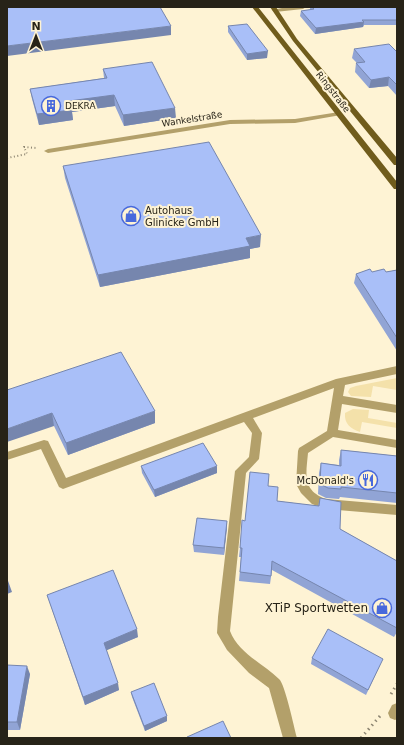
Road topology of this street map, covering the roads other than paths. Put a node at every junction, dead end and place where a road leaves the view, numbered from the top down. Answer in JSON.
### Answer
{"nodes":[{"id":1,"x":255,"y":7,"type":"edge"},
{"id":2,"x":303,"y":7,"type":"edge"},
{"id":3,"x":274,"y":9,"type":"edge"},
{"id":4,"x":339,"y":114,"type":"junction"},
{"id":5,"x":48,"y":151,"type":"road end"},
{"id":6,"x":397,"y":163,"type":"edge"},
{"id":7,"x":397,"y":187,"type":"edge"},
{"id":8,"x":397,"y":370,"type":"edge"},
{"id":9,"x":340,"y":382,"type":"junction"},
{"id":10,"x":338,"y":399,"type":"junction"},
{"id":11,"x":397,"y":409,"type":"edge"},
{"id":12,"x":246,"y":416,"type":"junction"},
{"id":13,"x":332,"y":433,"type":"junction"},
{"id":14,"x":397,"y":444,"type":"edge"},
{"id":15,"x":7,"y":456,"type":"edge"},
{"id":16,"x":397,"y":510,"type":"edge"},
{"id":17,"x":290,"y":738,"type":"edge"}],
"edges":[{"from":1,"to":4,"type":"main road","name":"Ringstraße"},
{"from":2,"to":3,"type":"street"},
{"from":3,"to":6,"type":"main road","name":"Ringstraße"},
{"from":4,"to":5,"type":"street","name":"Wankelstraße"},
{"from":4,"to":7,"type":"main road","name":"Ringstraße"},
{"from":8,"to":9,"type":"street"},
{"from":9,"to":10,"type":"street"},
{"from":9,"to":12,"type":"street"},
{"from":10,"to":11,"type":"street"},
{"from":10,"to":13,"type":"street"},
{"from":12,"to":15,"type":"street"},
{"from":12,"to":17,"type":"street"},
{"from":13,"to":14,"type":"street"},
{"from":13,"to":16,"type":"street"}]}
